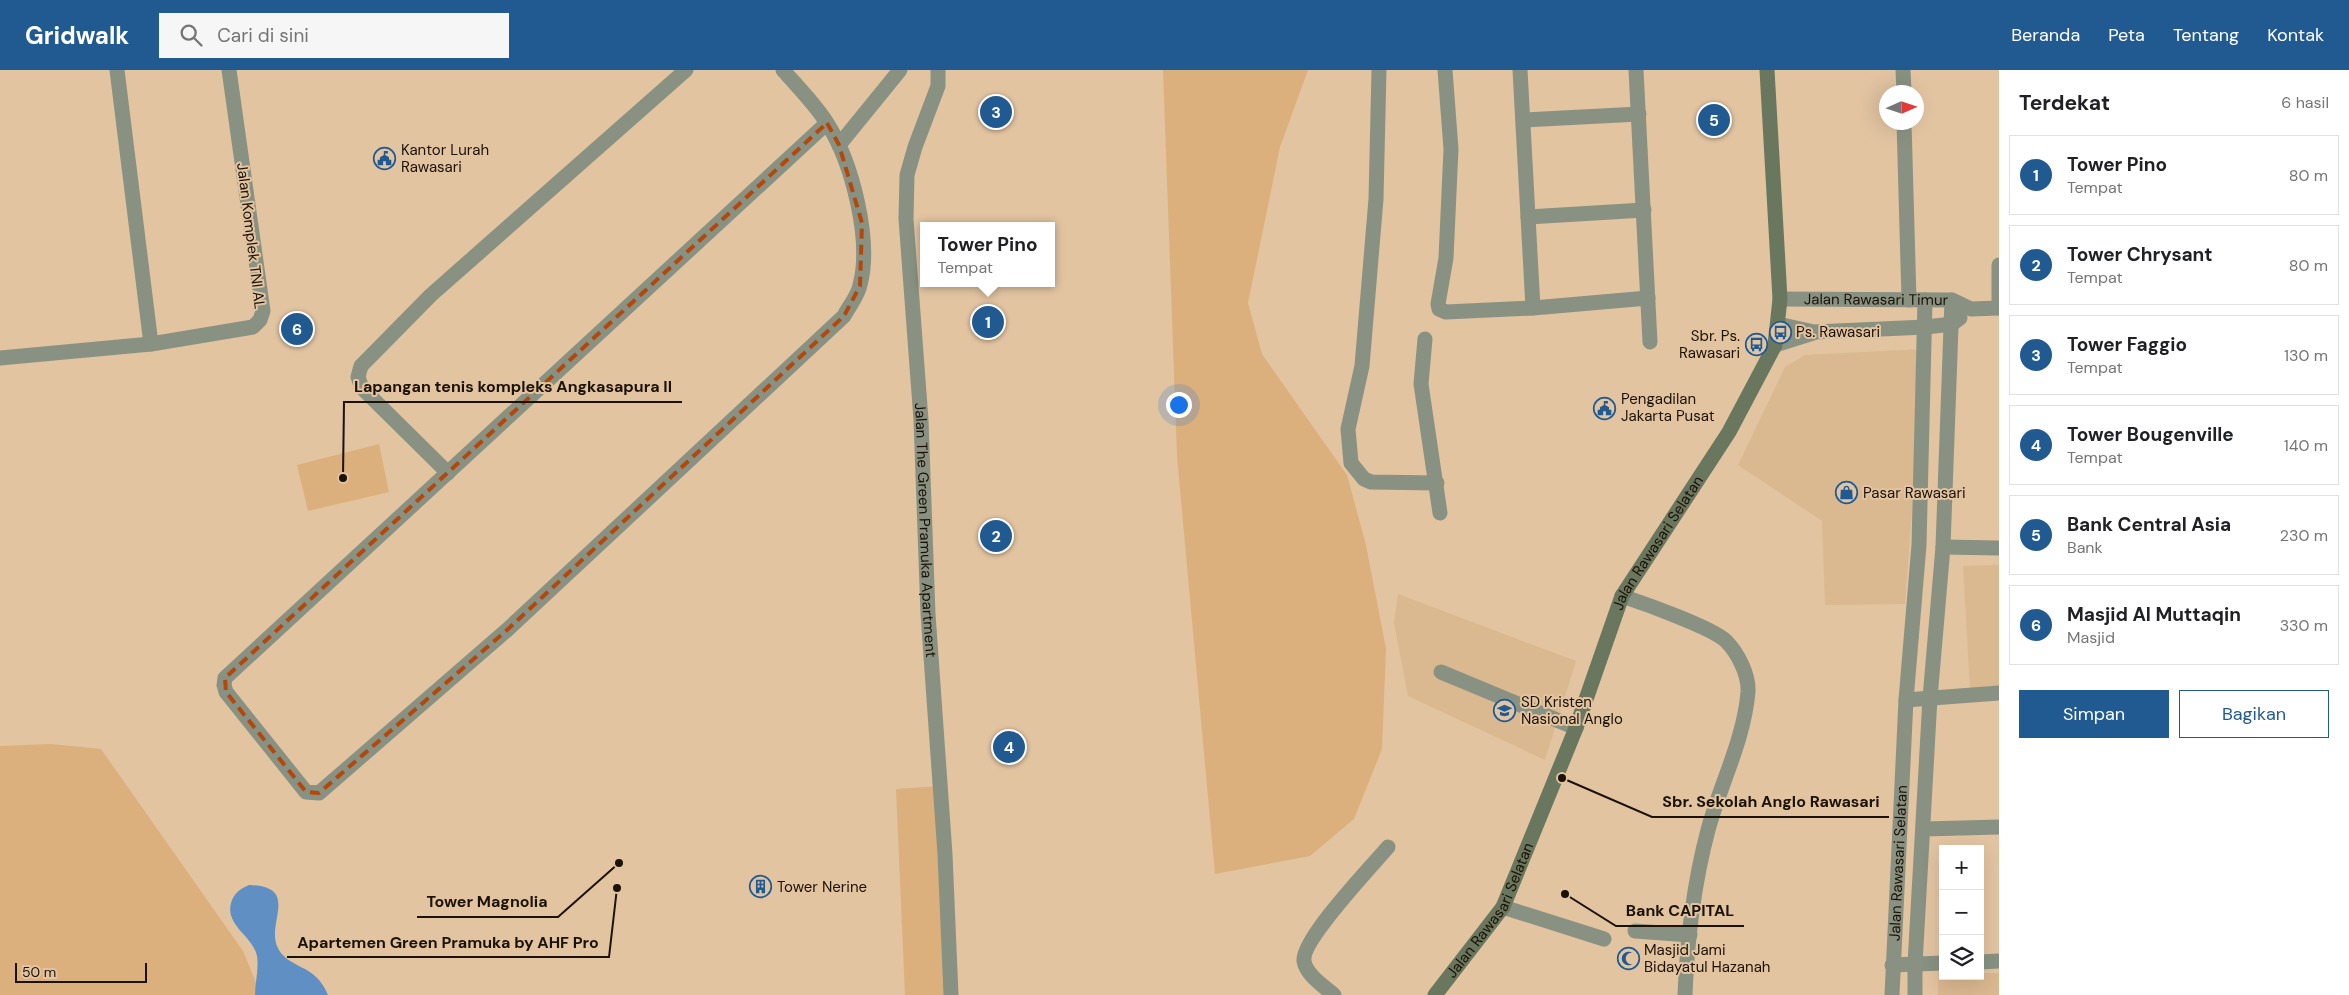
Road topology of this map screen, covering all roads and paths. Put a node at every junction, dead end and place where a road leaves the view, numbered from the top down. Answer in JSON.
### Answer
{"nodes":[{"id":1,"x":117,"y":70,"type":"edge"},
{"id":2,"x":229,"y":70,"type":"edge"},
{"id":3,"x":686,"y":70,"type":"edge"},
{"id":4,"x":783,"y":70,"type":"edge"},
{"id":5,"x":900,"y":70,"type":"edge"},
{"id":6,"x":938,"y":70,"type":"edge"},
{"id":7,"x":1379,"y":70,"type":"edge"},
{"id":8,"x":1445,"y":70,"type":"edge"},
{"id":9,"x":1520,"y":70,"type":"edge"},
{"id":10,"x":1636,"y":70,"type":"edge"},
{"id":11,"x":1767,"y":70,"type":"edge"},
{"id":12,"x":1903,"y":70,"type":"edge"},
{"id":13,"x":1904,"y":85,"type":"edge"},
{"id":14,"x":1639,"y":114,"type":"junction"},
{"id":15,"x":1523,"y":120,"type":"junction"},
{"id":16,"x":827,"y":123,"type":"junction"},
{"id":17,"x":1904,"y":130,"type":"edge"},
{"id":18,"x":839,"y":145,"type":"junction"},
{"id":19,"x":1644,"y":210,"type":"junction"},
{"id":20,"x":1528,"y":217,"type":"junction"},
{"id":21,"x":1999,"y":265,"type":"edge"},
{"id":22,"x":1648,"y":298,"type":"junction"},
{"id":23,"x":1780,"y":299,"type":"junction"},
{"id":24,"x":1909,"y":300,"type":"junction"},
{"id":25,"x":1925,"y":300,"type":"junction"},
{"id":26,"x":1952,"y":300,"type":"junction"},
{"id":27,"x":1533,"y":308,"type":"junction"},
{"id":28,"x":1999,"y":308,"type":"edge"},
{"id":29,"x":1971,"y":309,"type":"junction"},
{"id":30,"x":1778,"y":324,"type":"junction"},
{"id":31,"x":1952,"y":324,"type":"junction"},
{"id":32,"x":1926,"y":327,"type":"junction"},
{"id":33,"x":1814,"y":332,"type":"junction"},
{"id":34,"x":1425,"y":339,"type":"dead end"},
{"id":35,"x":1650,"y":342,"type":"dead end"},
{"id":36,"x":151,"y":344,"type":"junction"},
{"id":37,"x":1775,"y":345,"type":"junction"},
{"id":38,"x":0,"y":358,"type":"edge"},
{"id":39,"x":448,"y":473,"type":"junction"},
{"id":40,"x":1436,"y":483,"type":"junction"},
{"id":41,"x":1440,"y":513,"type":"dead end"},
{"id":42,"x":1943,"y":547,"type":"junction"},
{"id":43,"x":1999,"y":548,"type":"edge"},
{"id":44,"x":1622,"y":596,"type":"junction"},
{"id":45,"x":1441,"y":672,"type":"dead end"},
{"id":46,"x":1999,"y":693,"type":"edge"},
{"id":47,"x":1930,"y":698,"type":"junction"},
{"id":48,"x":1906,"y":700,"type":"junction"},
{"id":49,"x":1576,"y":728,"type":"junction"},
{"id":50,"x":1999,"y":827,"type":"edge"},
{"id":51,"x":1924,"y":829,"type":"junction"},
{"id":52,"x":1388,"y":847,"type":"dead end"},
{"id":53,"x":1503,"y":907,"type":"junction"},
{"id":54,"x":1635,"y":931,"type":"dead end"},
{"id":55,"x":1690,"y":935,"type":"junction"},
{"id":56,"x":1604,"y":939,"type":"dead end"},
{"id":57,"x":1999,"y":961,"type":"edge"},
{"id":58,"x":1984,"y":962,"type":"edge"},
{"id":59,"x":1939,"y":963,"type":"edge"},
{"id":60,"x":1915,"y":964,"type":"junction"},
{"id":61,"x":1892,"y":965,"type":"junction"},
{"id":62,"x":951,"y":995,"type":"edge"},
{"id":63,"x":1334,"y":995,"type":"edge"},
{"id":64,"x":1435,"y":995,"type":"edge"},
{"id":65,"x":1685,"y":995,"type":"edge"},
{"id":66,"x":1892,"y":995,"type":"edge"},
{"id":67,"x":1915,"y":995,"type":"edge"}],
"edges":[{"from":1,"to":36,"type":"street"},
{"from":2,"to":36,"type":"street","name":"Jalan Komplek TNI AL"},
{"from":3,"to":39,"type":"street"},
{"from":4,"to":16,"type":"street"},
{"from":5,"to":18,"type":"street"},
{"from":6,"to":62,"type":"street","name":"Jalan The Green Pramuka Apartment"},
{"from":7,"to":40,"type":"street"},
{"from":8,"to":27,"type":"street"},
{"from":9,"to":15,"type":"street"},
{"from":10,"to":14,"type":"street"},
{"from":11,"to":23,"type":"main road","name":"Jalan Rawasari Selatan"},
{"from":12,"to":13,"type":"street"},
{"from":14,"to":15,"type":"street"},
{"from":14,"to":19,"type":"street"},
{"from":15,"to":20,"type":"street"},
{"from":16,"to":18,"type":"street"},
{"from":16,"to":39,"type":"street"},
{"from":17,"to":24,"type":"street"},
{"from":18,"to":39,"type":"street"},
{"from":19,"to":20,"type":"street"},
{"from":19,"to":22,"type":"street"},
{"from":20,"to":27,"type":"street"},
{"from":21,"to":28,"type":"street"},
{"from":22,"to":27,"type":"street"},
{"from":22,"to":35,"type":"street"},
{"from":23,"to":24,"type":"street","name":"Jalan Rawasari Timur"},
{"from":23,"to":30,"type":"main road","name":"Jalan Rawasari Selatan"},
{"from":24,"to":25,"type":"street","name":"Jalan Rawasari Timur"},
{"from":25,"to":26,"type":"street","name":"Jalan Rawasari Timur"},
{"from":25,"to":32,"type":"street","name":"Jalan Rawasari Selatan"},
{"from":26,"to":29,"type":"street","name":"Jalan Rawasari Timur"},
{"from":26,"to":31,"type":"street","name":"Jalan Rawasari Selatan"},
{"from":28,"to":29,"type":"street","name":"Jalan Rawasari Timur"},
{"from":29,"to":31,"type":"street","name":"Jalan Rawasari Timur"},
{"from":30,"to":33,"type":"street","name":"Jalan Rawasari Timur"},
{"from":30,"to":37,"type":"main road","name":"Jalan Rawasari Selatan"},
{"from":31,"to":32,"type":"street","name":"Jalan Rawasari Timur"},
{"from":31,"to":42,"type":"street","name":"Jalan Rawasari Selatan"},
{"from":32,"to":33,"type":"street","name":"Jalan Rawasari Timur"},
{"from":32,"to":48,"type":"street","name":"Jalan Rawasari Selatan"},
{"from":33,"to":37,"type":"street","name":"Jalan Rawasari Timur"},
{"from":34,"to":40,"type":"street"},
{"from":36,"to":38,"type":"street","name":"Jalan Komplek TNI AL"},
{"from":37,"to":44,"type":"main road","name":"Jalan Rawasari Selatan"},
{"from":40,"to":41,"type":"street"},
{"from":42,"to":43,"type":"street"},
{"from":42,"to":47,"type":"street","name":"Jalan Rawasari Selatan"},
{"from":44,"to":49,"type":"main road","name":"Jalan Rawasari Selatan"},
{"from":44,"to":55,"type":"street"},
{"from":45,"to":49,"type":"street"},
{"from":46,"to":47,"type":"street"},
{"from":47,"to":48,"type":"street"},
{"from":47,"to":51,"type":"street","name":"Jalan Rawasari Selatan"},
{"from":48,"to":61,"type":"street","name":"Jalan Rawasari Selatan"},
{"from":49,"to":53,"type":"main road","name":"Jalan Rawasari Selatan"},
{"from":50,"to":51,"type":"street","name":"Jalan Rawasari Selatan"},
{"from":51,"to":60,"type":"street","name":"Jalan Rawasari Selatan"},
{"from":52,"to":63,"type":"street"},
{"from":53,"to":56,"type":"street"},
{"from":53,"to":64,"type":"main road","name":"Jalan Rawasari Selatan"},
{"from":54,"to":55,"type":"street"},
{"from":55,"to":65,"type":"street"},
{"from":57,"to":58,"type":"street"},
{"from":59,"to":60,"type":"street"},
{"from":60,"to":61,"type":"street"},
{"from":60,"to":67,"type":"street","name":"Jalan Rawasari Selatan"},
{"from":61,"to":66,"type":"street","name":"Jalan Rawasari Selatan"}]}
